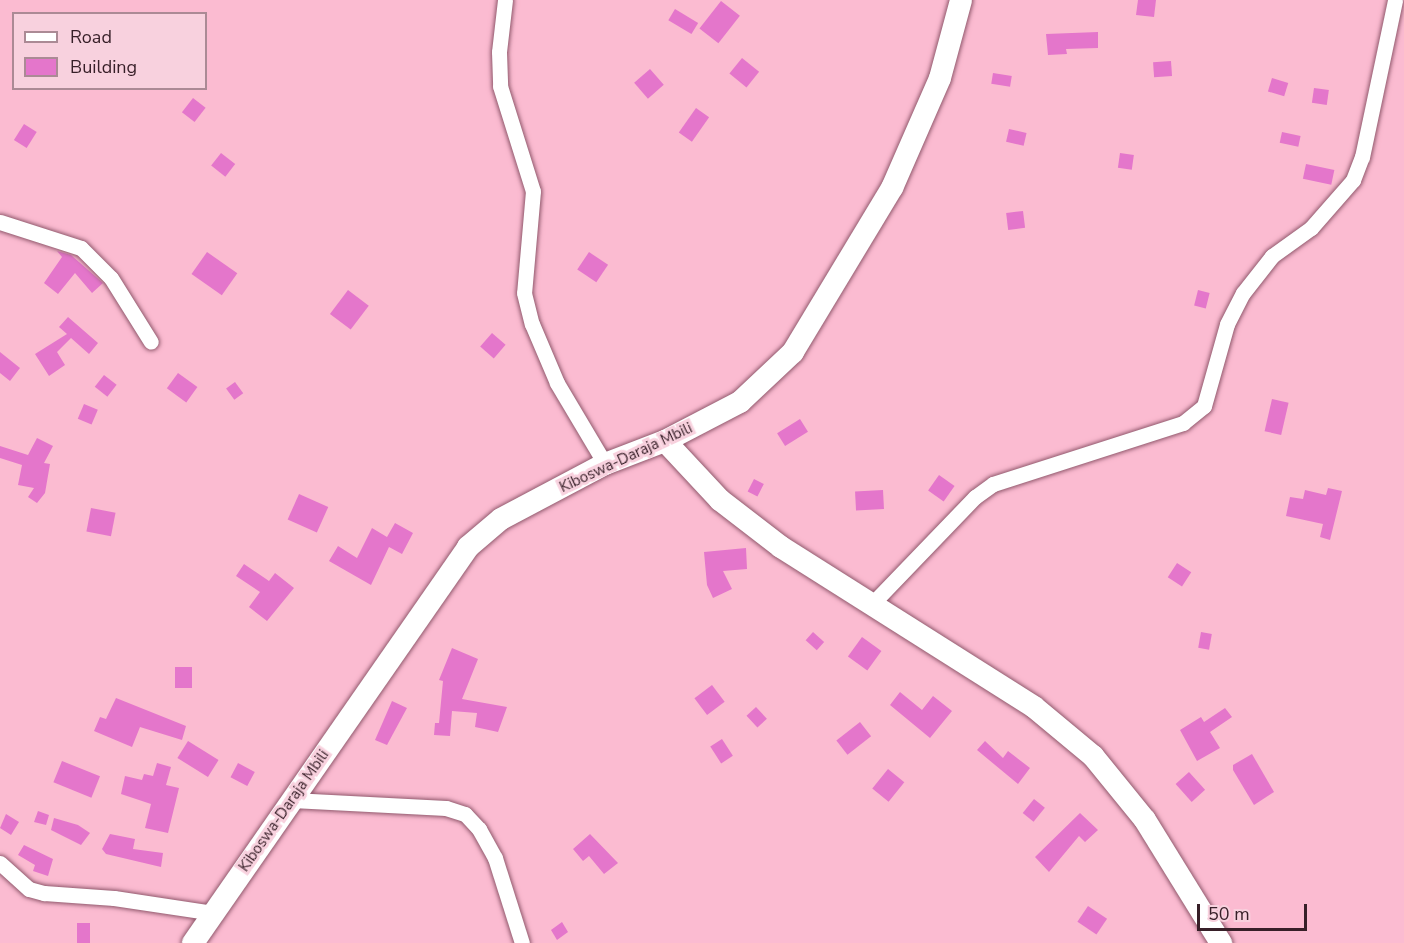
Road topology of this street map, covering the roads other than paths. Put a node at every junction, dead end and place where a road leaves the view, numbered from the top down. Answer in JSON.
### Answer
{"nodes":[{"id":1,"x":505,"y":0,"type":"edge"},
{"id":2,"x":961,"y":0,"type":"edge"},
{"id":3,"x":1395,"y":0,"type":"edge"},
{"id":4,"x":0,"y":222,"type":"edge"},
{"id":5,"x":151,"y":342,"type":"dead end"},
{"id":6,"x":665,"y":441,"type":"junction"},
{"id":7,"x":605,"y":464,"type":"junction"},
{"id":8,"x":871,"y":605,"type":"junction"},
{"id":9,"x":292,"y":800,"type":"junction"},
{"id":10,"x":0,"y":863,"type":"edge"},
{"id":11,"x":213,"y":913,"type":"junction"},
{"id":12,"x":192,"y":943,"type":"edge"},
{"id":13,"x":522,"y":943,"type":"edge"},
{"id":14,"x":1221,"y":943,"type":"edge"}],
"edges":[{"from":1,"to":7,"type":"street"},
{"from":2,"to":6,"type":"main road","name":"Kiboswa-Daraja Mbili"},
{"from":3,"to":8,"type":"street"},
{"from":4,"to":5,"type":"street"},
{"from":6,"to":7,"type":"main road","name":"Kiboswa-Daraja Mbili"},
{"from":6,"to":8,"type":"main road"},
{"from":7,"to":9,"type":"main road","name":"Kiboswa-Daraja Mbili"},
{"from":8,"to":14,"type":"main road"},
{"from":9,"to":11,"type":"main road","name":"Kiboswa-Daraja Mbili"},
{"from":9,"to":13,"type":"street"},
{"from":10,"to":11,"type":"street"},
{"from":11,"to":12,"type":"main road","name":"Kiboswa-Daraja Mbili"}]}
